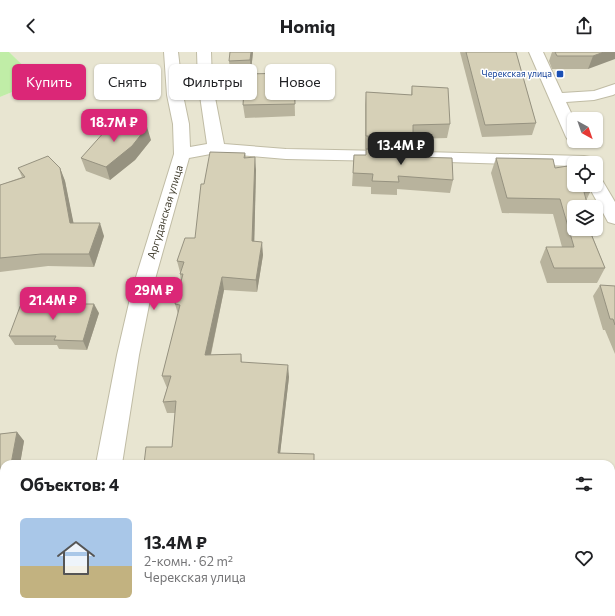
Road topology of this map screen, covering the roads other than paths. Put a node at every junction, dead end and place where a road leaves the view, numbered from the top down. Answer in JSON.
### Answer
{"nodes":[{"id":1,"x":171,"y":52,"type":"edge"},
{"id":2,"x":204,"y":52,"type":"edge"},
{"id":3,"x":536,"y":52,"type":"edge"},
{"id":4,"x":615,"y":90,"type":"edge"},
{"id":5,"x":558,"y":98,"type":"junction"},
{"id":6,"x":567,"y":120,"type":"edge"},
{"id":7,"x":216,"y":148,"type":"junction"},
{"id":8,"x":182,"y":154,"type":"junction"},
{"id":9,"x":567,"y":162,"type":"edge"},
{"id":10,"x":600,"y":192,"type":"edge"},
{"id":11,"x":615,"y":218,"type":"edge"},
{"id":12,"x":110,"y":460,"type":"edge"}],
"edges":[{"from":1,"to":8,"type":"street","name":"Аргуданская улица"},
{"from":2,"to":7,"type":"street"},
{"from":3,"to":5,"type":"street"},
{"from":4,"to":5,"type":"street"},
{"from":5,"to":6,"type":"street"},
{"from":7,"to":8,"type":"street"},
{"from":7,"to":9,"type":"street"},
{"from":8,"to":12,"type":"street","name":"Аргуданская улица"},
{"from":10,"to":11,"type":"street"}]}
